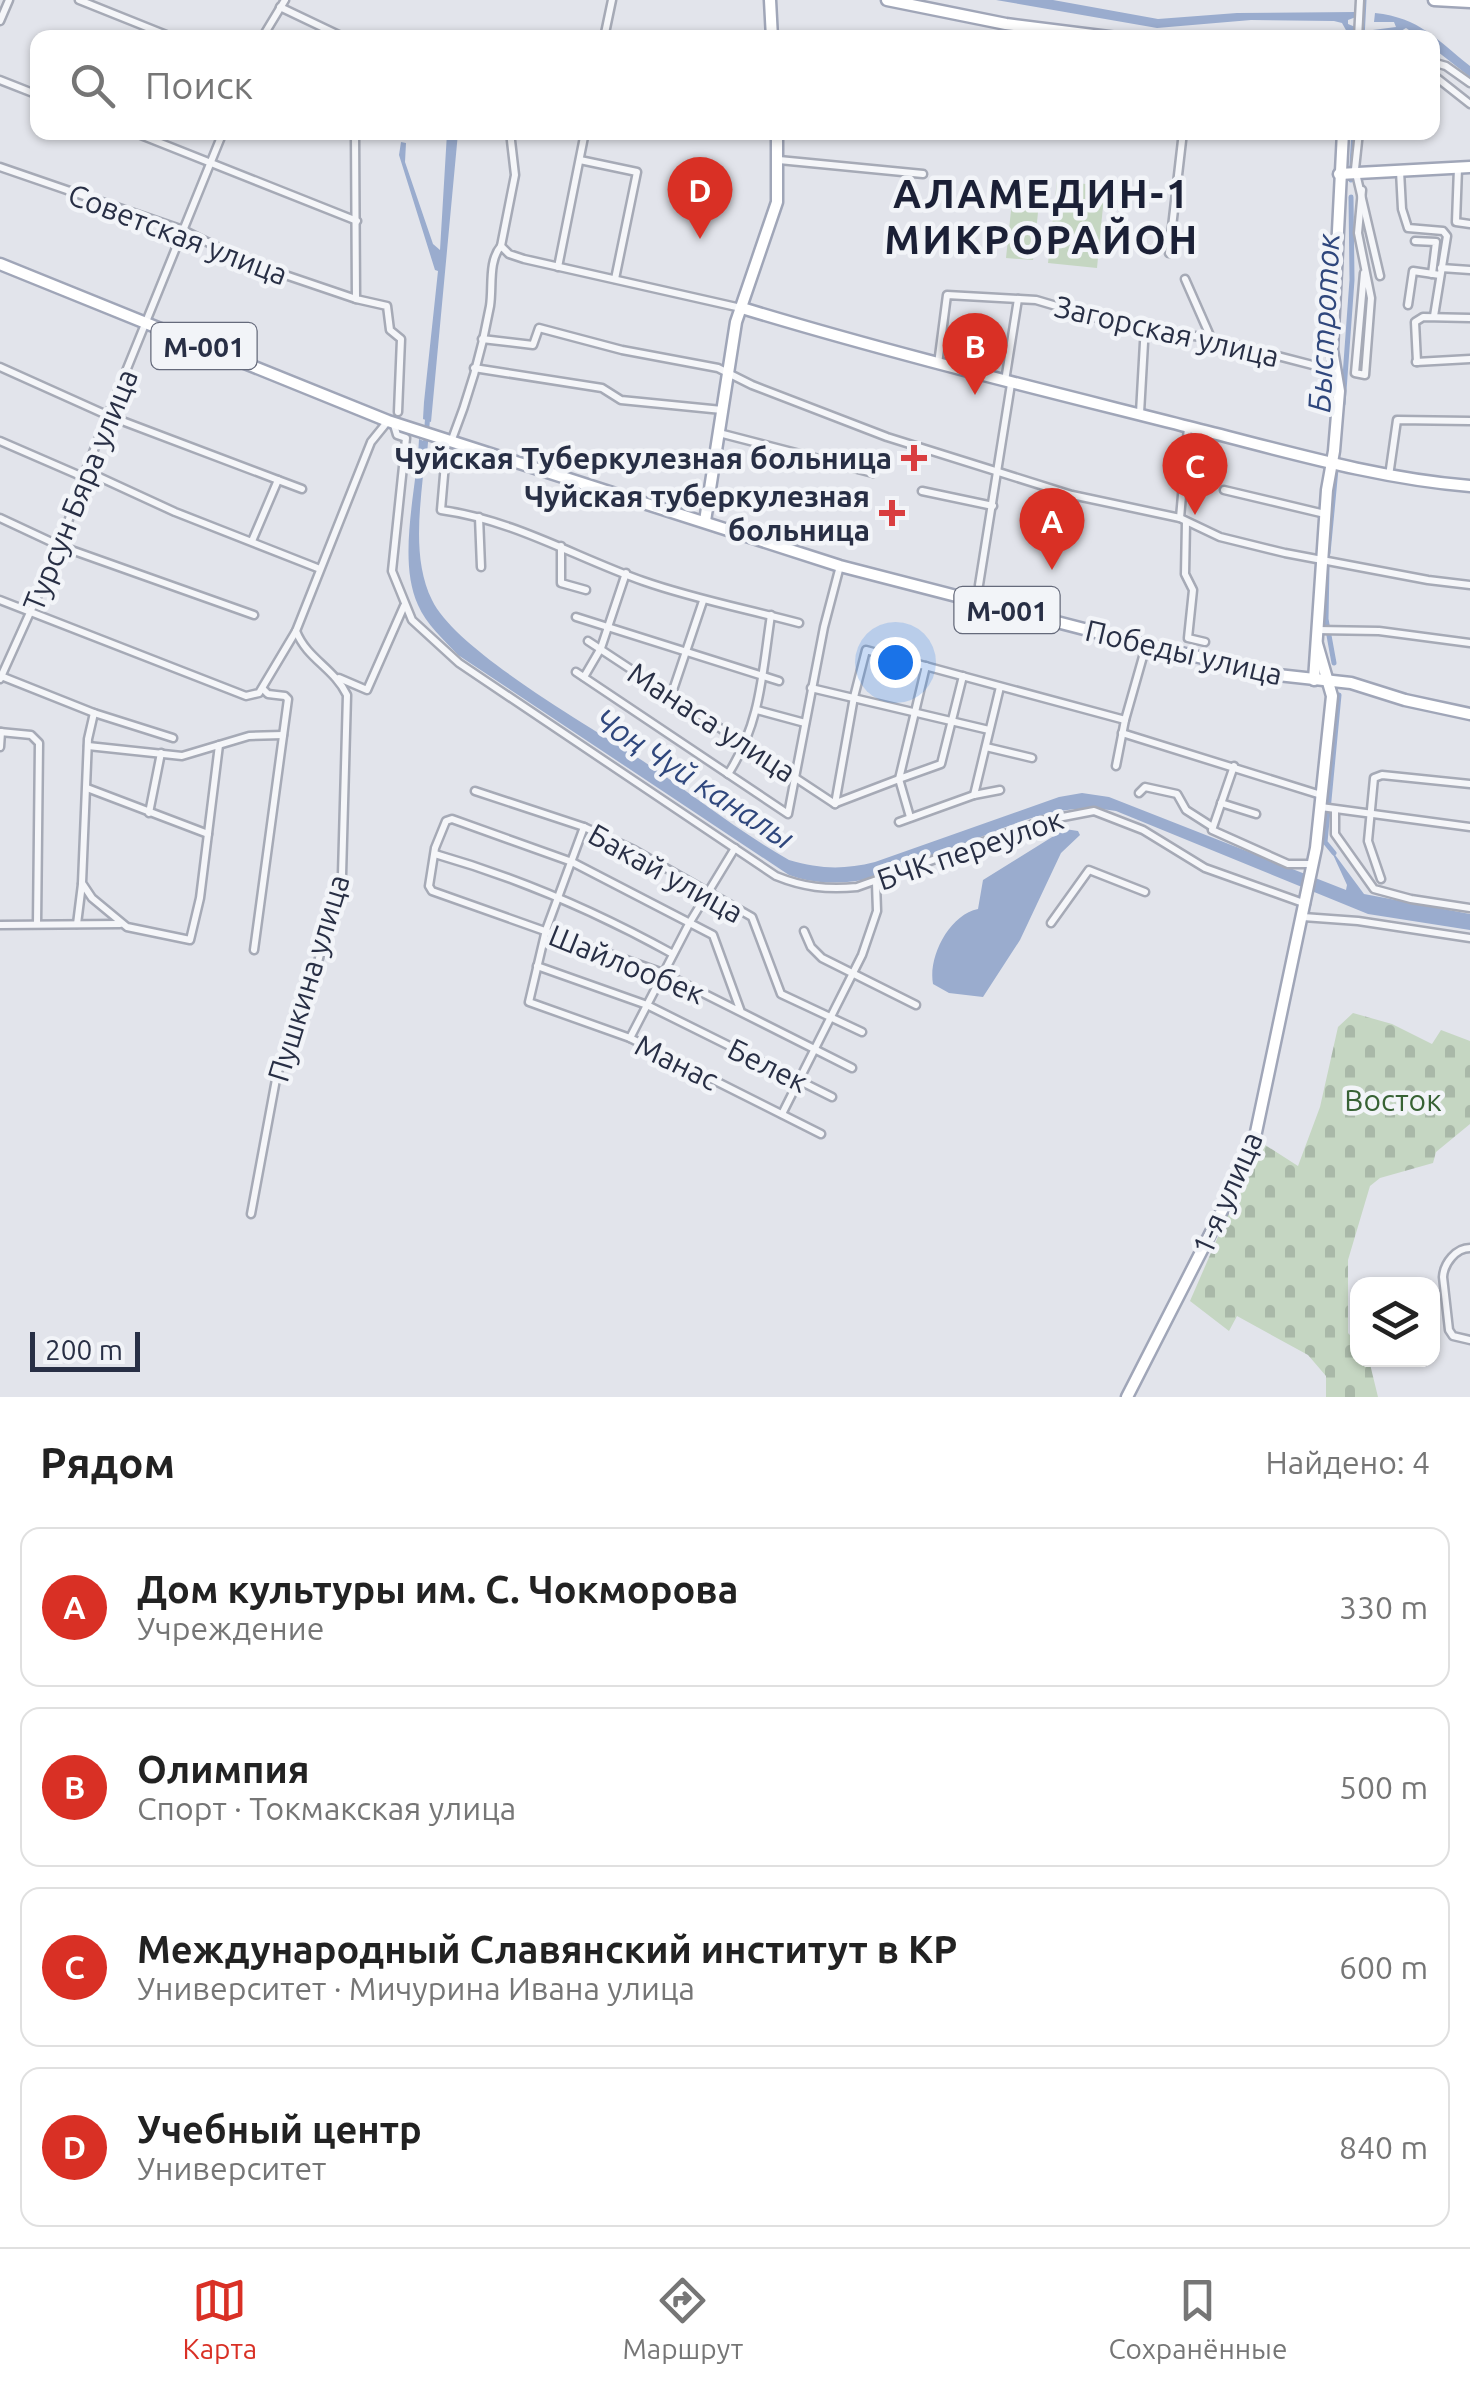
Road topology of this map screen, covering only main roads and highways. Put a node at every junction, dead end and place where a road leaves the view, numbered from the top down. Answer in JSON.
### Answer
{"nodes":[{"id":1,"x":770,"y":0,"type":"edge"},
{"id":2,"x":888,"y":0,"type":"edge"},
{"id":3,"x":1434,"y":0,"type":"edge"},
{"id":4,"x":1470,"y":2,"type":"edge"},
{"id":5,"x":772,"y":30,"type":"edge"},
{"id":6,"x":1053,"y":30,"type":"edge"},
{"id":7,"x":777,"y":140,"type":"edge"},
{"id":8,"x":1344,"y":140,"type":"edge"},
{"id":9,"x":1464,"y":168,"type":"edge"},
{"id":10,"x":1349,"y":175,"type":"junction"},
{"id":11,"x":0,"y":264,"type":"edge"},
{"id":12,"x":742,"y":308,"type":"junction"},
{"id":13,"x":1331,"y":463,"type":"junction"},
{"id":14,"x":1470,"y":486,"type":"edge"},
{"id":15,"x":705,"y":522,"type":"junction"},
{"id":16,"x":1318,"y":644,"type":"junction"},
{"id":17,"x":1314,"y":680,"type":"junction"},
{"id":18,"x":1328,"y":681,"type":"junction"},
{"id":19,"x":1470,"y":714,"type":"edge"},
{"id":20,"x":1126,"y":1397,"type":"edge"}],
"edges":[{"from":1,"to":5,"type":"main road"},
{"from":2,"to":6,"type":"main road"},
{"from":3,"to":4,"type":"main road"},
{"from":7,"to":12,"type":"main road"},
{"from":8,"to":10,"type":"main road"},
{"from":9,"to":10,"type":"main road"},
{"from":10,"to":13,"type":"main road"},
{"from":11,"to":15,"type":"main road","name":"Победы улица","number":"М-001"},
{"from":12,"to":13,"type":"main road"},
{"from":12,"to":15,"type":"main road"},
{"from":13,"to":14,"type":"main road"},
{"from":13,"to":16,"type":"main road"},
{"from":15,"to":17,"type":"main road","name":"Победы улица","number":"М-001"},
{"from":16,"to":17,"type":"main road"},
{"from":16,"to":18,"type":"main road","name":"1-я улица"},
{"from":17,"to":18,"type":"main road","name":"Победы улица","number":"М-001"},
{"from":18,"to":19,"type":"main road","name":"Победы улица","number":"М-001"},
{"from":18,"to":20,"type":"main road","name":"1-я улица"}]}
